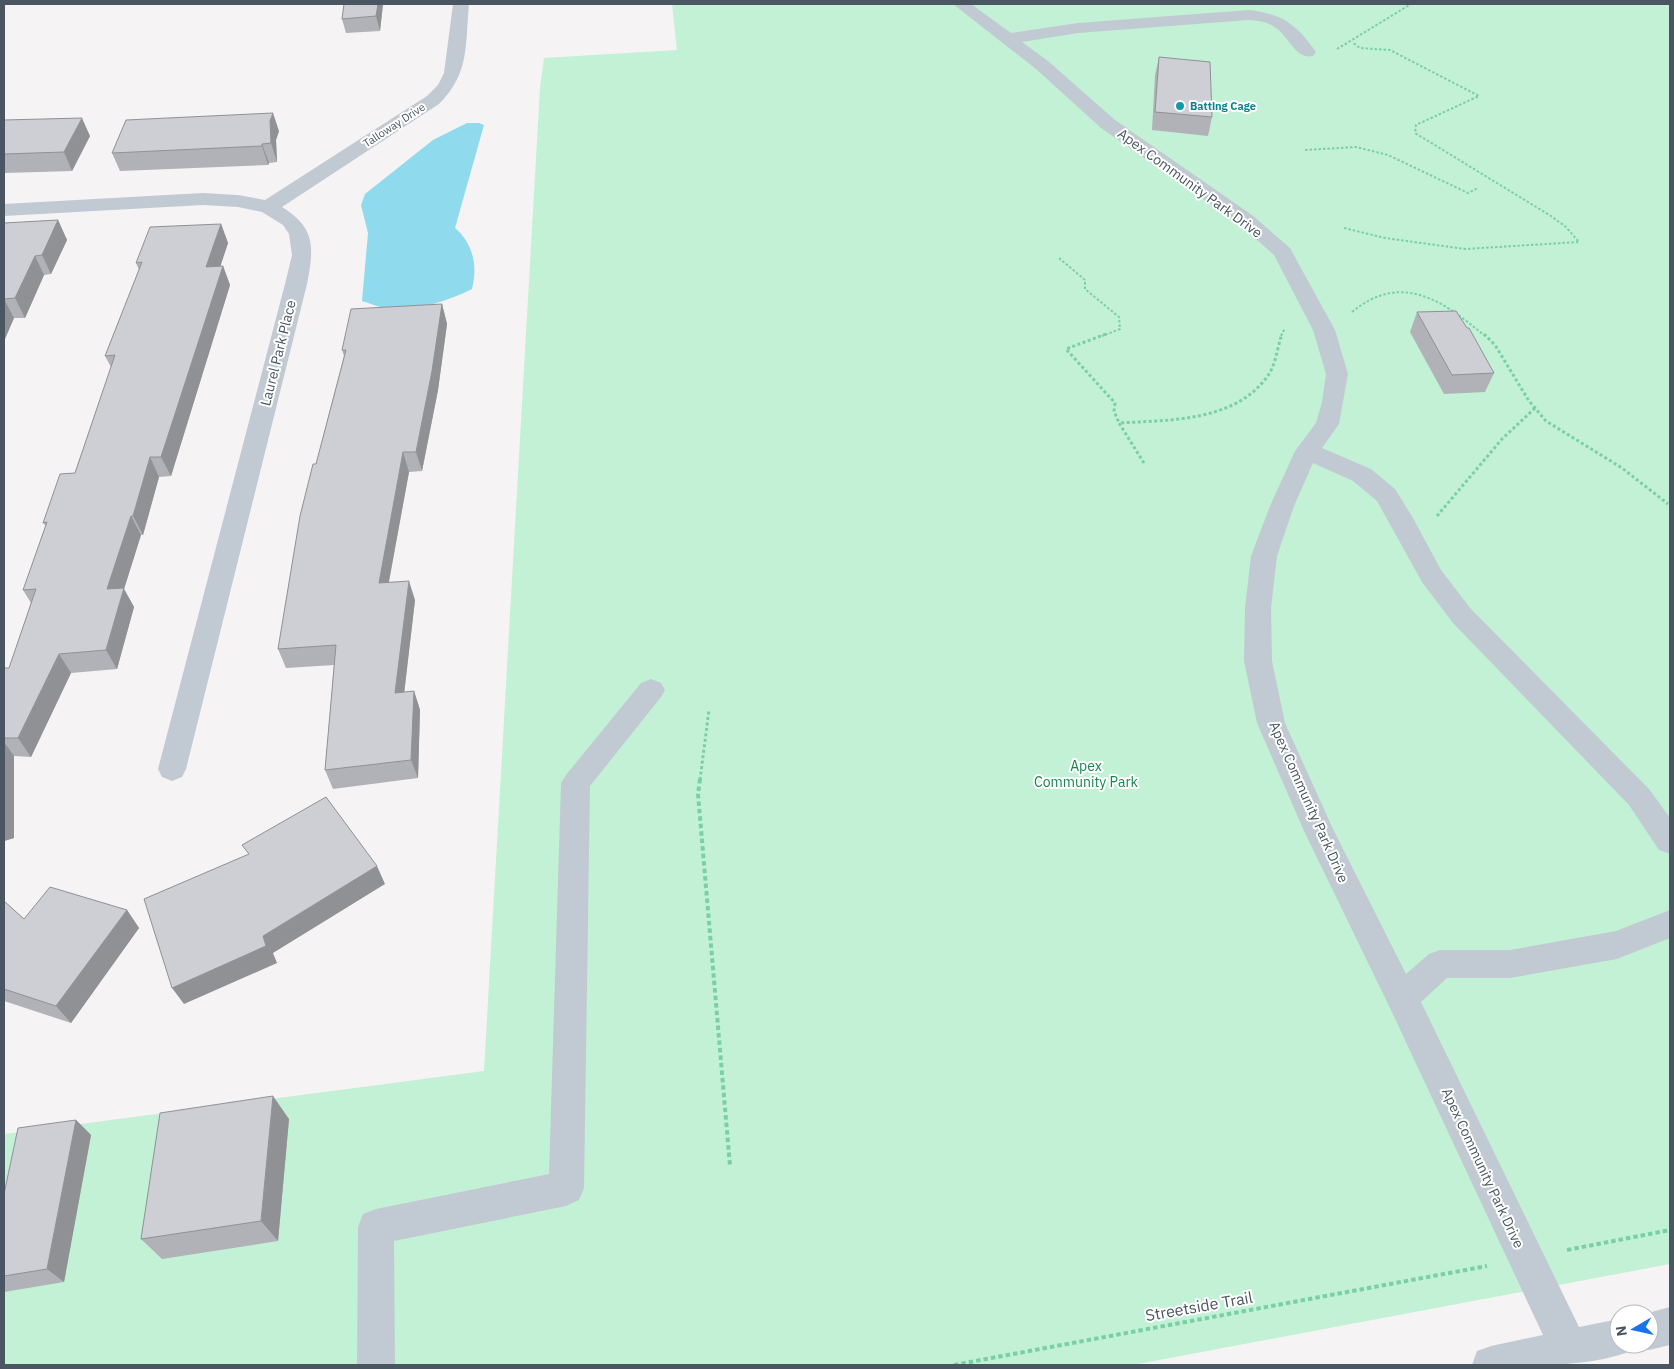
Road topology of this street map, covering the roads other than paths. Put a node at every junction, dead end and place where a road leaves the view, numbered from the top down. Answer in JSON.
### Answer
{"nodes":[{"id":1,"x":461,"y":4,"type":"edge"},
{"id":2,"x":962,"y":4,"type":"edge"},
{"id":3,"x":1008,"y":39,"type":"junction"},
{"id":4,"x":1307,"y":52,"type":"road end"},
{"id":5,"x":268,"y":207,"type":"junction"},
{"id":6,"x":4,"y":210,"type":"edge"},
{"id":7,"x":1307,"y":451,"type":"junction"},
{"id":8,"x":651,"y":690,"type":"dead end"},
{"id":9,"x":172,"y":769,"type":"dead end"},
{"id":10,"x":1670,"y":841,"type":"edge"},
{"id":11,"x":1670,"y":924,"type":"edge"},
{"id":12,"x":1402,"y":998,"type":"junction"},
{"id":13,"x":1609,"y":1340,"type":"edge"},
{"id":14,"x":1569,"y":1349,"type":"junction"},
{"id":15,"x":376,"y":1365,"type":"edge"},
{"id":16,"x":1491,"y":1365,"type":"edge"}],
"edges":[{"from":1,"to":5,"type":"street","name":"Talloway Drive"},
{"from":2,"to":3,"type":"street","name":"Apex Community Park Drive"},
{"from":3,"to":4,"type":"street"},
{"from":3,"to":7,"type":"street","name":"Apex Community Park Drive"},
{"from":5,"to":6,"type":"street","name":"Laurel Park Place"},
{"from":5,"to":9,"type":"street","name":"Laurel Park Place"},
{"from":7,"to":10,"type":"street"},
{"from":7,"to":12,"type":"street","name":"Apex Community Park Drive"},
{"from":8,"to":15,"type":"street"},
{"from":11,"to":12,"type":"street"},
{"from":12,"to":14,"type":"street","name":"Apex Community Park Drive"},
{"from":13,"to":14,"type":"street"},
{"from":14,"to":16,"type":"street"}]}
